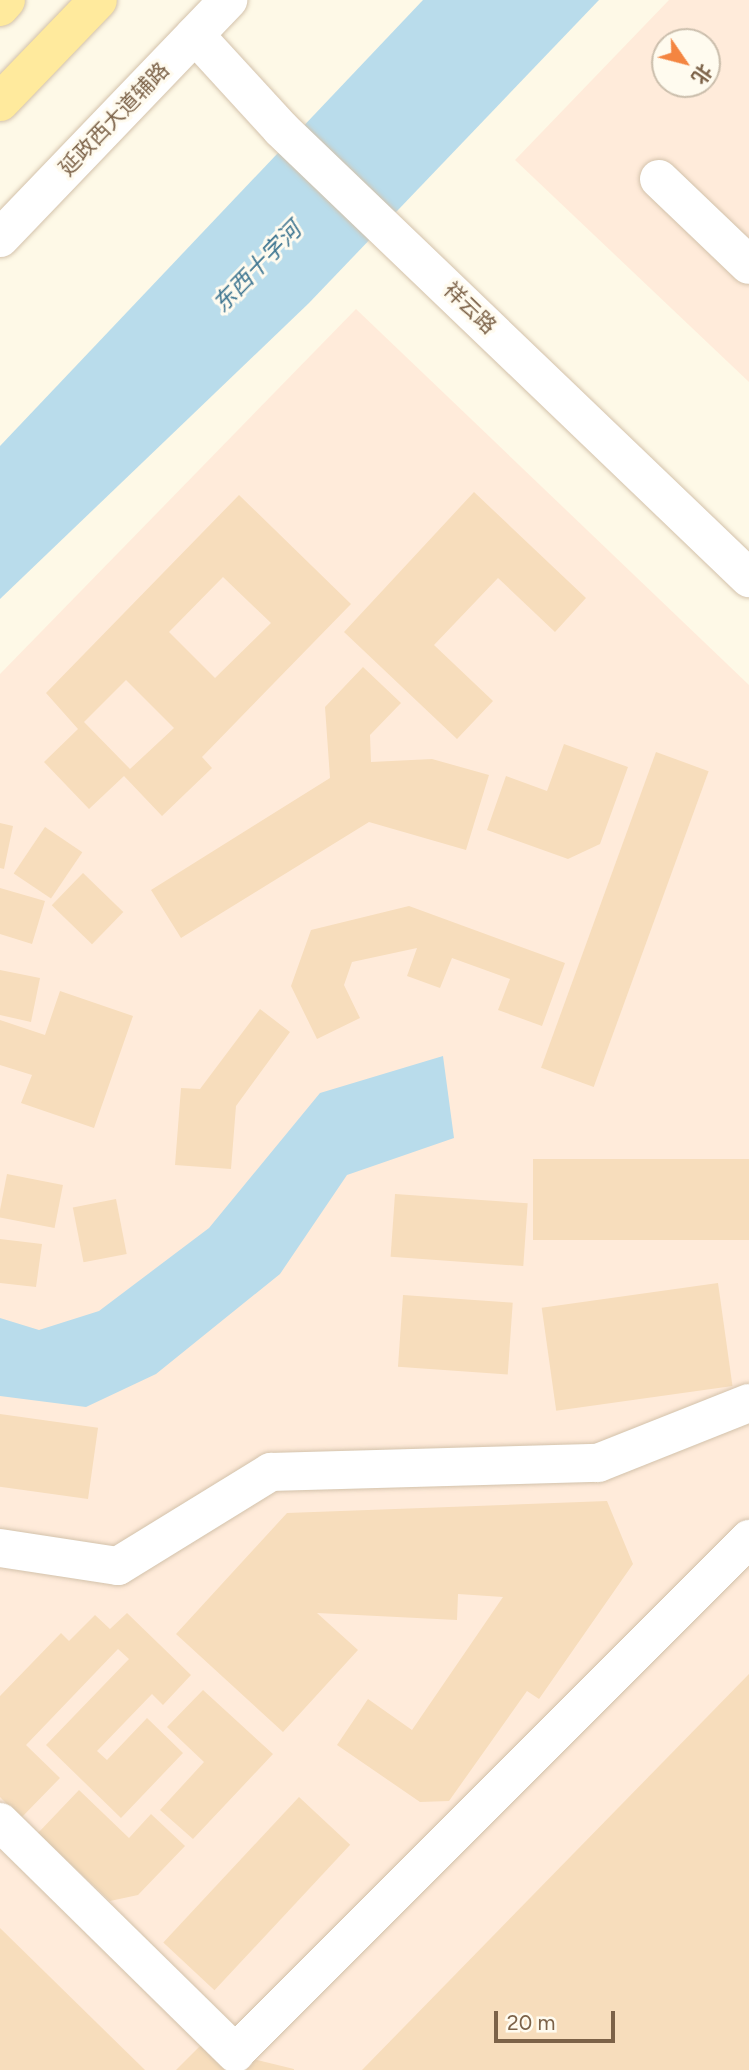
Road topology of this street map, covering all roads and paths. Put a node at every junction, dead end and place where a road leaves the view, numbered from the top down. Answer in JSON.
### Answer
{"nodes":[{"id":1,"x":6,"y":0,"type":"edge"},
{"id":2,"x":98,"y":0,"type":"edge"},
{"id":3,"x":228,"y":0,"type":"edge"},
{"id":4,"x":0,"y":7,"type":"edge"},
{"id":5,"x":195,"y":35,"type":"junction"},
{"id":6,"x":0,"y":102,"type":"edge"},
{"id":7,"x":659,"y":179,"type":"dead end"},
{"id":8,"x":0,"y":238,"type":"edge"},
{"id":9,"x":749,"y":265,"type":"edge"},
{"id":10,"x":749,"y":578,"type":"edge"},
{"id":11,"x":749,"y":1402,"type":"edge"},
{"id":12,"x":749,"y":1539,"type":"edge"},
{"id":13,"x":0,"y":1548,"type":"edge"},
{"id":14,"x":0,"y":1822,"type":"edge"}],
"edges":[{"from":1,"to":4,"type":"main road"},
{"from":2,"to":6,"type":"main road"},
{"from":3,"to":5,"type":"street","name":"延政西大道辅路"},
{"from":5,"to":8,"type":"street","name":"延政西大道辅路"},
{"from":5,"to":10,"type":"street","name":"祥云路"},
{"from":7,"to":9,"type":"street"},
{"from":11,"to":13,"type":"street"},
{"from":12,"to":14,"type":"street"}]}
